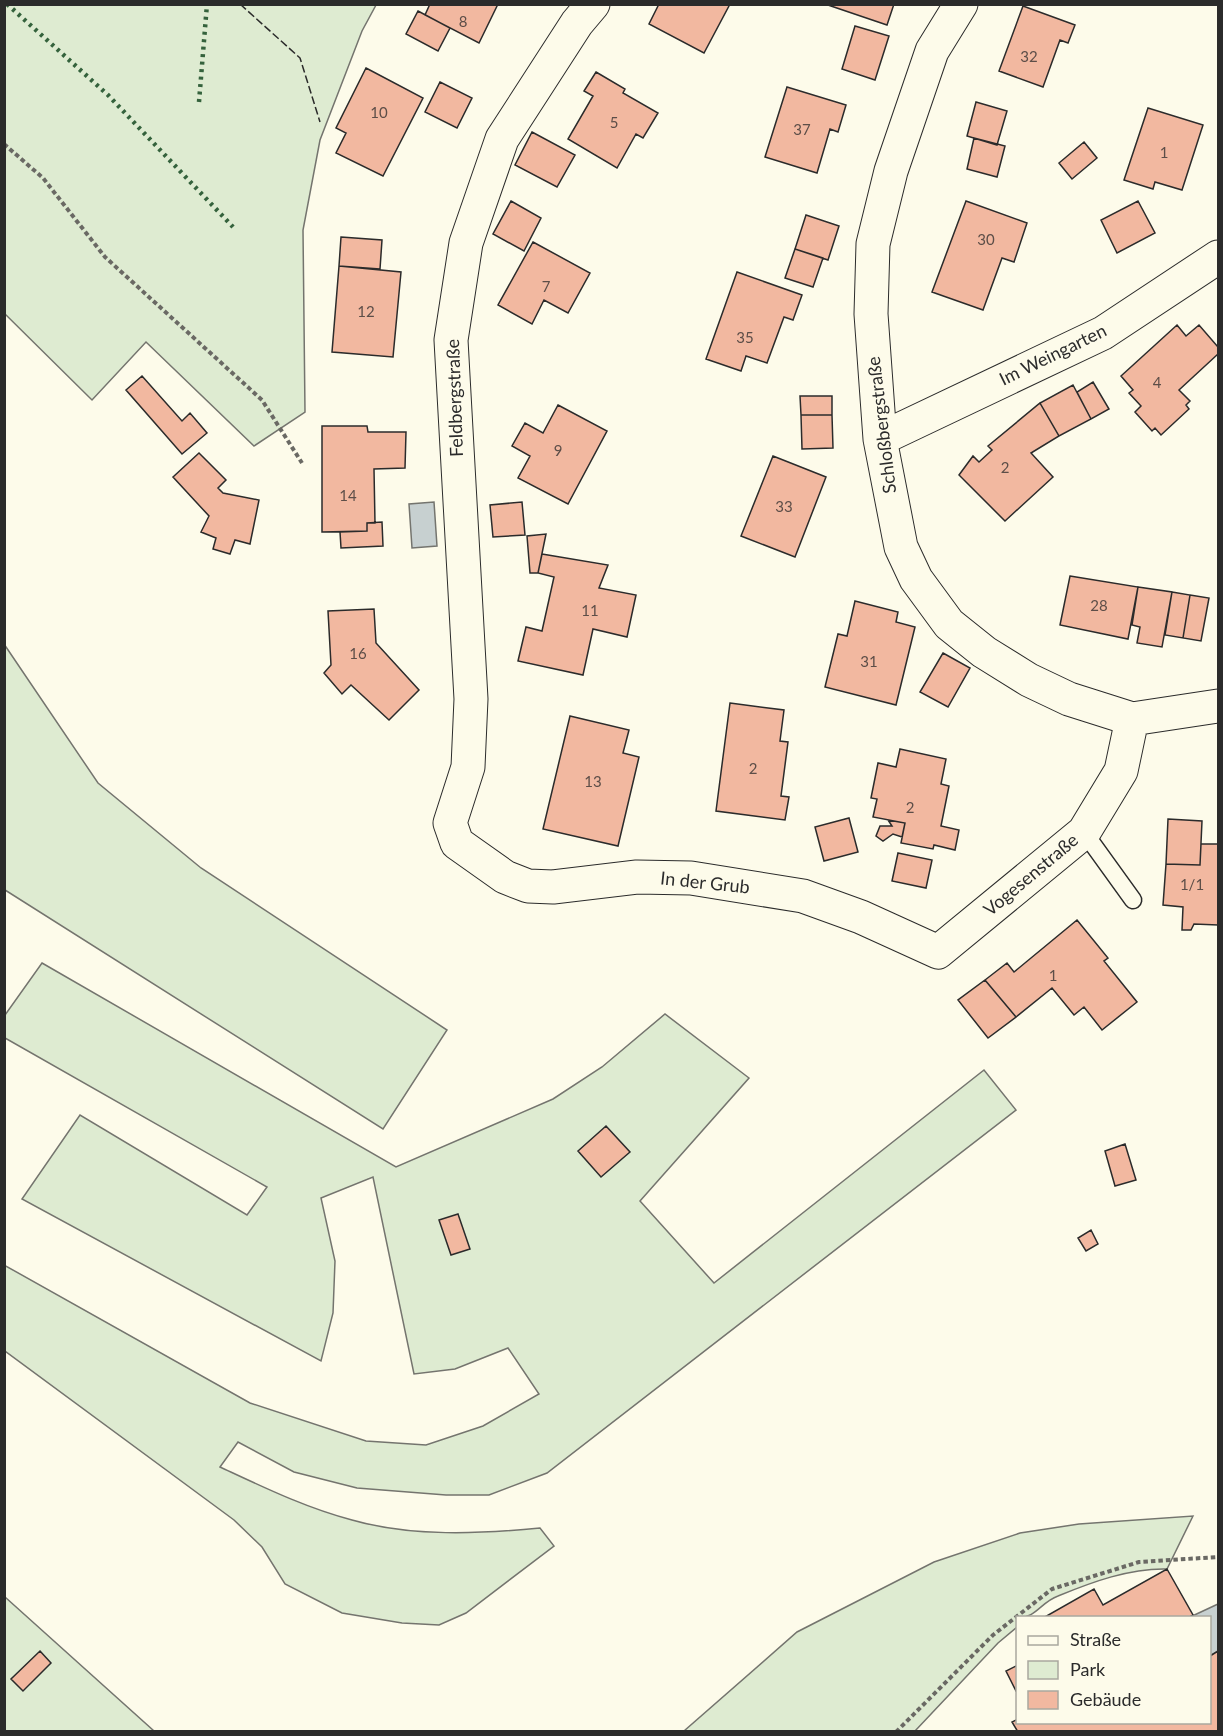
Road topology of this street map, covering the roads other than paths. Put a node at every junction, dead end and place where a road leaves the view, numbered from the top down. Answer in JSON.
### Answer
{"nodes":[{"id":1,"x":593,"y":4,"type":"edge"},
{"id":2,"x":961,"y":4,"type":"edge"},
{"id":3,"x":1218,"y":257,"type":"edge"},
{"id":4,"x":880,"y":439,"type":"junction"},
{"id":5,"x":1218,"y":706,"type":"edge"},
{"id":6,"x":1132,"y":719,"type":"junction"},
{"id":7,"x":450,"y":823,"type":"joint"},
{"id":8,"x":1084,"y":832,"type":"junction"},
{"id":9,"x":1133,"y":900,"type":"dead end"},
{"id":10,"x":938,"y":952,"type":"joint"}],
"edges":[{"from":1,"to":7,"type":"street","name":"Feldbergstraße"},
{"from":2,"to":4,"type":"street","name":"Schloßbergstraße"},
{"from":3,"to":4,"type":"street","name":"Im Weingarten"},
{"from":4,"to":6,"type":"street","name":"Schloßbergstraße"},
{"from":5,"to":6,"type":"street","name":"Schloßbergstraße"},
{"from":6,"to":8,"type":"street","name":"Vogesenstraße"},
{"from":7,"to":10,"type":"street","name":"In der Grub"},
{"from":8,"to":9,"type":"lane"},
{"from":8,"to":10,"type":"street","name":"Vogesenstraße"}]}
